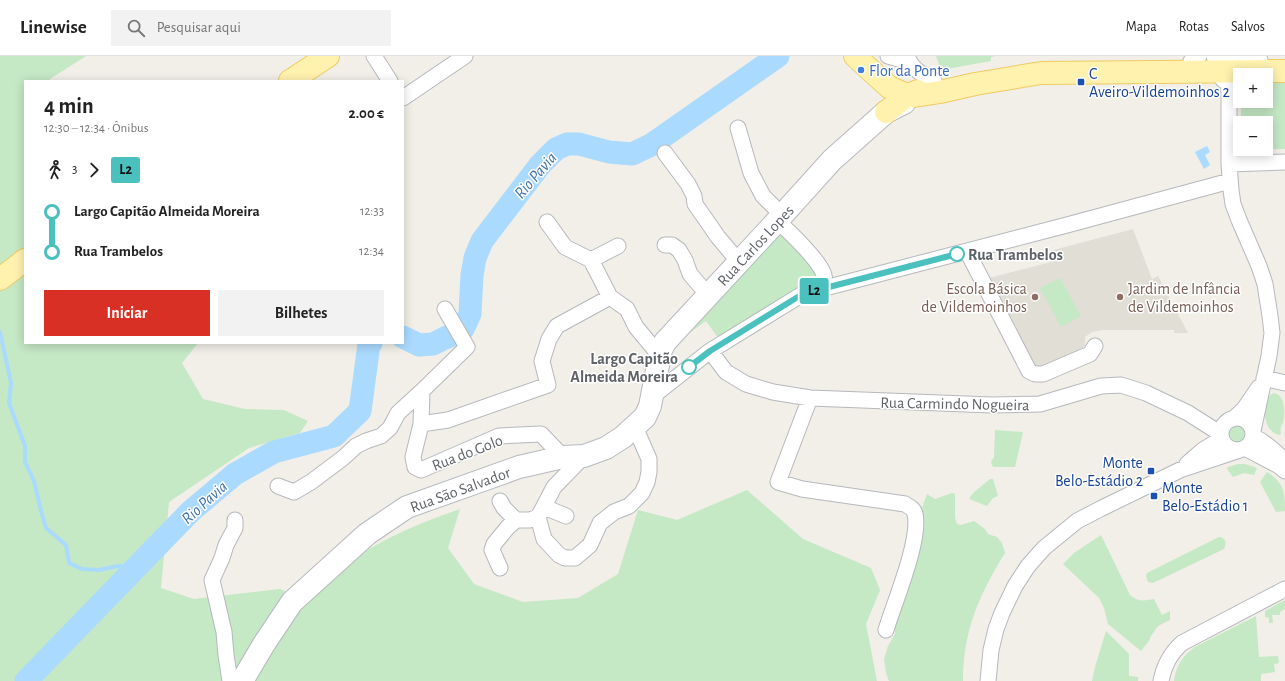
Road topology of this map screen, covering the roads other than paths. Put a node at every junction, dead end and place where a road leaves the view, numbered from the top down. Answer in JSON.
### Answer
{"nodes":[{"id":1,"x":328,"y":56,"type":"edge"},
{"id":2,"x":374,"y":56,"type":"edge"},
{"id":3,"x":465,"y":56,"type":"edge"},
{"id":4,"x":855,"y":56,"type":"edge"},
{"id":5,"x":908,"y":59,"type":"edge"},
{"id":6,"x":1285,"y":60,"type":"edge"},
{"id":7,"x":884,"y":61,"type":"edge"},
{"id":8,"x":1224,"y":68,"type":"edge"},
{"id":9,"x":1285,"y":71,"type":"edge"},
{"id":10,"x":292,"y":80,"type":"edge"},
{"id":11,"x":389,"y":80,"type":"edge"},
{"id":12,"x":929,"y":87,"type":"junction"},
{"id":13,"x":404,"y":97,"type":"edge"},
{"id":14,"x":886,"y":112,"type":"junction"},
{"id":15,"x":738,"y":128,"type":"dead end"},
{"id":16,"x":665,"y":153,"type":"dead end"},
{"id":17,"x":1285,"y":162,"type":"edge"},
{"id":18,"x":1229,"y":164,"type":"junction"},
{"id":19,"x":1230,"y":181,"type":"junction"},
{"id":20,"x":780,"y":218,"type":"junction"},
{"id":21,"x":547,"y":222,"type":"dead end"},
{"id":22,"x":665,"y":245,"type":"dead end"},
{"id":23,"x":618,"y":246,"type":"dead end"},
{"id":24,"x":967,"y":251,"type":"junction"},
{"id":25,"x":591,"y":260,"type":"junction"},
{"id":26,"x":24,"y":261,"type":"edge"},
{"id":27,"x":739,"y":262,"type":"junction"},
{"id":28,"x":0,"y":279,"type":"edge"},
{"id":29,"x":825,"y":288,"type":"junction"},
{"id":30,"x":708,"y":295,"type":"junction"},
{"id":31,"x":610,"y":297,"type":"junction"},
{"id":32,"x":445,"y":309,"type":"dead end"},
{"id":33,"x":1095,"y":346,"type":"dead end"},
{"id":34,"x":710,"y":351,"type":"junction"},
{"id":35,"x":660,"y":356,"type":"junction"},
{"id":36,"x":1264,"y":378,"type":"junction"},
{"id":37,"x":1285,"y":382,"type":"edge"},
{"id":38,"x":422,"y":391,"type":"junction"},
{"id":39,"x":654,"y":395,"type":"junction"},
{"id":40,"x":810,"y":398,"type":"junction"},
{"id":41,"x":1188,"y":413,"type":"junction"},
{"id":42,"x":1230,"y":420,"type":"junction"},
{"id":43,"x":421,"y":424,"type":"junction"},
{"id":44,"x":635,"y":427,"type":"junction"},
{"id":45,"x":1221,"y":437,"type":"junction"},
{"id":46,"x":1247,"y":442,"type":"junction"},
{"id":47,"x":573,"y":456,"type":"junction"},
{"id":48,"x":1285,"y":461,"type":"edge"},
{"id":49,"x":1180,"y":470,"type":"junction"},
{"id":50,"x":1285,"y":471,"type":"edge"},
{"id":51,"x":278,"y":486,"type":"dead end"},
{"id":52,"x":500,"y":501,"type":"dead end"},
{"id":53,"x":540,"y":513,"type":"junction"},
{"id":54,"x":566,"y":516,"type":"dead end"},
{"id":55,"x":235,"y":520,"type":"dead end"},
{"id":56,"x":516,"y":520,"type":"junction"},
{"id":57,"x":500,"y":568,"type":"dead end"},
{"id":58,"x":1285,"y":589,"type":"edge"},
{"id":59,"x":886,"y":630,"type":"dead end"},
{"id":60,"x":230,"y":681,"type":"edge"},
{"id":61,"x":242,"y":681,"type":"edge"},
{"id":62,"x":988,"y":681,"type":"edge"},
{"id":63,"x":1162,"y":681,"type":"edge"}],
"edges":[{"from":1,"to":10,"type":"main road"},
{"from":2,"to":11,"type":"street"},
{"from":3,"to":13,"type":"street"},
{"from":4,"to":7,"type":"main road"},
{"from":4,"to":12,"type":"main road"},
{"from":4,"to":14,"type":"main road"},
{"from":5,"to":7,"type":"street"},
{"from":5,"to":12,"type":"street"},
{"from":6,"to":8,"type":"main road"},
{"from":7,"to":12,"type":"main road"},
{"from":8,"to":9,"type":"main road"},
{"from":8,"to":12,"type":"main road"},
{"from":8,"to":12,"type":"main road"},
{"from":8,"to":18,"type":"street"},
{"from":12,"to":14,"type":"main road"},
{"from":14,"to":20,"type":"street","name":"Rua Carlos Lopes"},
{"from":15,"to":20,"type":"street"},
{"from":16,"to":27,"type":"street"},
{"from":17,"to":18,"type":"street"},
{"from":18,"to":19,"type":"street"},
{"from":19,"to":24,"type":"street"},
{"from":19,"to":36,"type":"street"},
{"from":20,"to":27,"type":"street","name":"Rua Carlos Lopes"},
{"from":20,"to":29,"type":"street"},
{"from":21,"to":25,"type":"street"},
{"from":22,"to":30,"type":"street"},
{"from":23,"to":25,"type":"street"},
{"from":24,"to":29,"type":"street"},
{"from":24,"to":33,"type":"street"},
{"from":25,"to":31,"type":"street"},
{"from":26,"to":28,"type":"main road"},
{"from":27,"to":30,"type":"street","name":"Rua Carlos Lopes"},
{"from":29,"to":34,"type":"street"},
{"from":30,"to":35,"type":"street","name":"Rua Carlos Lopes"},
{"from":31,"to":35,"type":"street"},
{"from":31,"to":43,"type":"street"},
{"from":32,"to":38,"type":"street"},
{"from":34,"to":39,"type":"street"},
{"from":34,"to":40,"type":"street","name":"Rua Carmindo Nogueira"},
{"from":35,"to":39,"type":"street","name":"Rua Carlos Lopes"},
{"from":36,"to":37,"type":"street"},
{"from":36,"to":42,"type":"street"},
{"from":36,"to":46,"type":"street"},
{"from":38,"to":43,"type":"street","name":"Rua do Golo"},
{"from":38,"to":51,"type":"street"},
{"from":39,"to":44,"type":"street","name":"Rua São Salvador"},
{"from":40,"to":41,"type":"street","name":"Rua Carmindo Nogueira"},
{"from":40,"to":59,"type":"street"},
{"from":41,"to":42,"type":"street","name":"Rua Carmindo Nogueira"},
{"from":41,"to":45,"type":"street","name":"Rua Carmindo Nogueira"},
{"from":42,"to":45,"type":"street"},
{"from":42,"to":46,"type":"street"},
{"from":43,"to":47,"type":"street","name":"Rua do Golo"},
{"from":44,"to":47,"type":"street","name":"Rua São Salvador"},
{"from":44,"to":53,"type":"street"},
{"from":45,"to":46,"type":"street"},
{"from":45,"to":49,"type":"street"},
{"from":46,"to":48,"type":"street"},
{"from":46,"to":49,"type":"street"},
{"from":46,"to":50,"type":"street"},
{"from":47,"to":53,"type":"street"},
{"from":47,"to":61,"type":"street","name":"Rua São Salvador"},
{"from":49,"to":62,"type":"street"},
{"from":52,"to":56,"type":"street"},
{"from":53,"to":54,"type":"street"},
{"from":53,"to":56,"type":"street"},
{"from":55,"to":60,"type":"street"},
{"from":56,"to":57,"type":"street"},
{"from":58,"to":63,"type":"street"}]}
